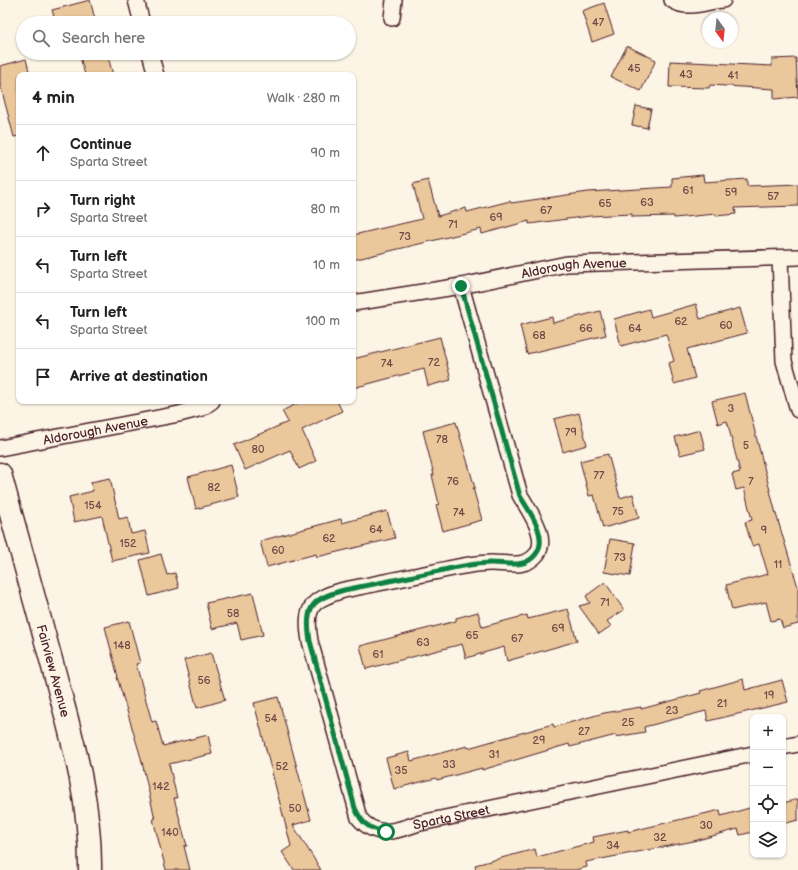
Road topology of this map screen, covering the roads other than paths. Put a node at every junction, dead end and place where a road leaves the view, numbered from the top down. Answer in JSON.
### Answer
{"nodes":[{"id":1,"x":136,"y":0,"type":"edge"},
{"id":2,"x":394,"y":0,"type":"edge"},
{"id":3,"x":672,"y":0,"type":"edge"},
{"id":4,"x":722,"y":0,"type":"edge"},
{"id":5,"x":140,"y":16,"type":"edge"},
{"id":6,"x":392,"y":18,"type":"dead end"},
{"id":7,"x":152,"y":60,"type":"edge"},
{"id":8,"x":155,"y":72,"type":"edge"},
{"id":9,"x":798,"y":256,"type":"edge"},
{"id":10,"x":780,"y":258,"type":"junction"},
{"id":11,"x":461,"y":286,"type":"junction"},
{"id":12,"x":356,"y":304,"type":"edge"},
{"id":13,"x":208,"y":404,"type":"edge"},
{"id":14,"x":798,"y":410,"type":"edge"},
{"id":15,"x":0,"y":448,"type":"edge"},
{"id":16,"x":0,"y":474,"type":"edge"},
{"id":17,"x":798,"y":744,"type":"edge"},
{"id":18,"x":786,"y":746,"type":"edge"},
{"id":19,"x":750,"y":755,"type":"edge"},
{"id":20,"x":90,"y":870,"type":"edge"}],
"edges":[{"from":1,"to":5,"type":"street"},
{"from":2,"to":6,"type":"street"},
{"from":3,"to":4,"type":"street"},
{"from":7,"to":8,"type":"street"},
{"from":9,"to":10,"type":"street","name":"Aldorough Avenue"},
{"from":10,"to":11,"type":"street","name":"Aldorough Avenue"},
{"from":10,"to":14,"type":"street"},
{"from":11,"to":12,"type":"street","name":"Aldorough Avenue"},
{"from":11,"to":19,"type":"street","name":"Sparta Street"},
{"from":13,"to":15,"type":"street","name":"Aldorough Avenue"},
{"from":16,"to":20,"type":"main road","name":"Fairview Avenue"},
{"from":17,"to":18,"type":"street"}]}
